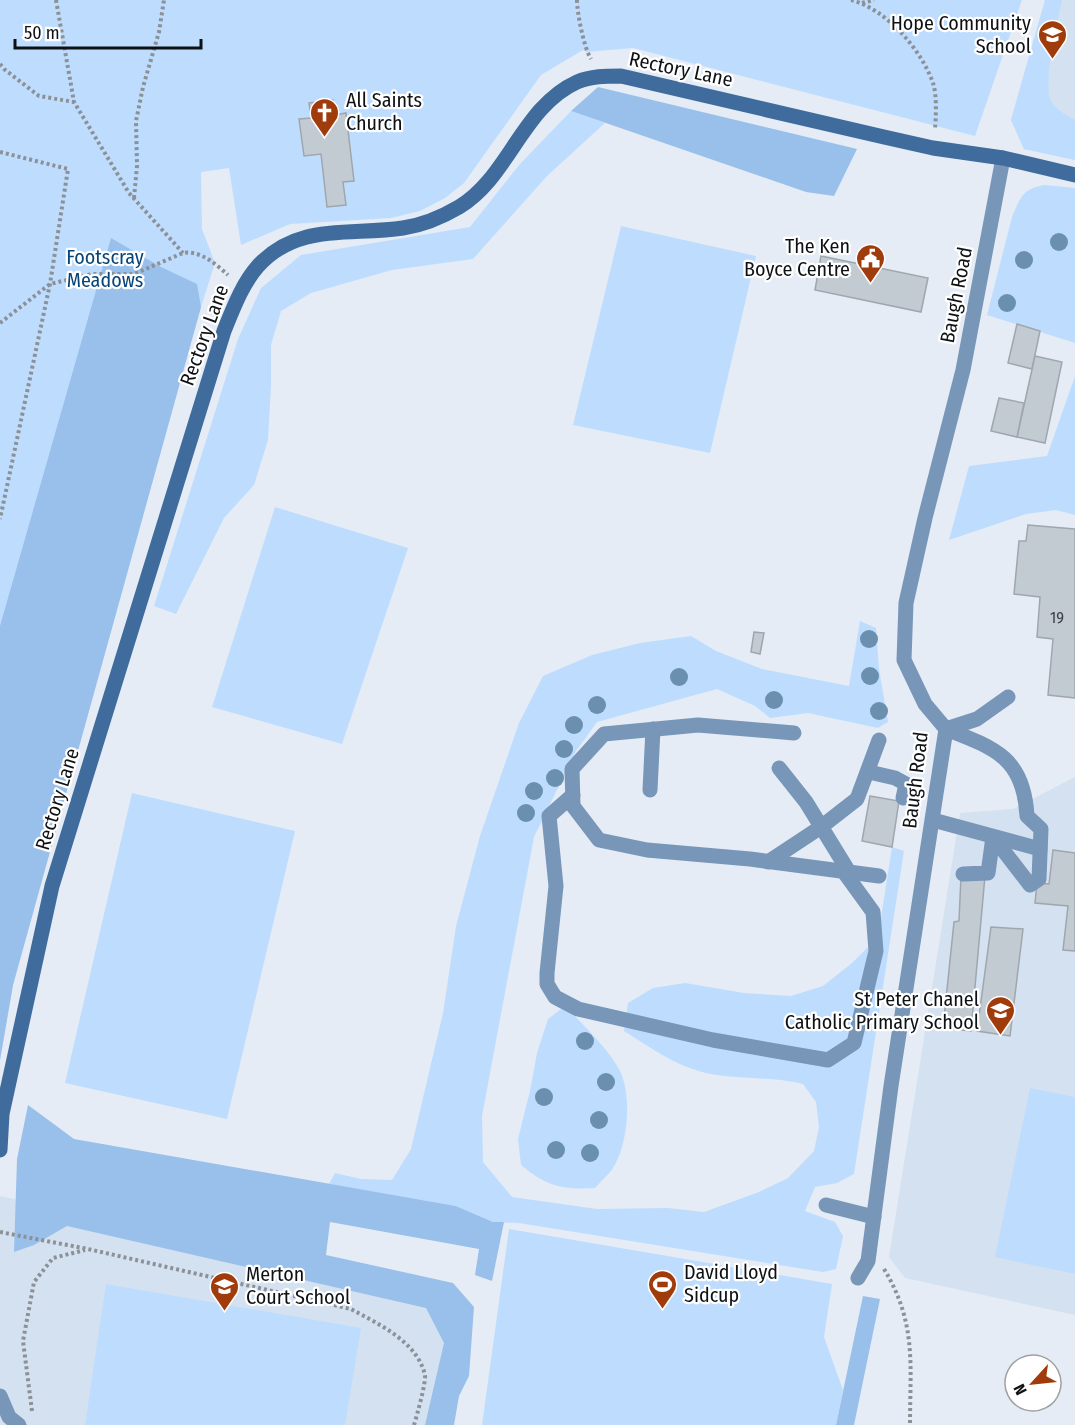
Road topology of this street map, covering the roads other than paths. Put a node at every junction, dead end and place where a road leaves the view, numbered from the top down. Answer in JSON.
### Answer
{"nodes":[{"id":1,"x":1003,"y":158,"type":"junction"},
{"id":2,"x":1075,"y":175,"type":"edge"},
{"id":3,"x":1008,"y":697,"type":"dead end"},
{"id":4,"x":653,"y":729,"type":"junction"},
{"id":5,"x":946,"y":729,"type":"junction"},
{"id":6,"x":794,"y":733,"type":"dead end"},
{"id":7,"x":879,"y":740,"type":"dead end"},
{"id":8,"x":779,"y":768,"type":"dead end"},
{"id":9,"x":869,"y":772,"type":"junction"},
{"id":10,"x":650,"y":790,"type":"dead end"},
{"id":11,"x":573,"y":795,"type":"junction"},
{"id":12,"x":903,"y":798,"type":"dead end"},
{"id":13,"x":933,"y":820,"type":"junction"},
{"id":14,"x":821,"y":828,"type":"junction"},
{"id":15,"x":993,"y":837,"type":"junction"},
{"id":16,"x":1040,"y":849,"type":"junction"},
{"id":17,"x":768,"y":862,"type":"junction"},
{"id":18,"x":847,"y":872,"type":"junction"},
{"id":19,"x":963,"y":874,"type":"dead end"},
{"id":20,"x":879,"y":876,"type":"dead end"},
{"id":21,"x":0,"y":1150,"type":"edge"},
{"id":22,"x":826,"y":1205,"type":"dead end"},
{"id":23,"x":874,"y":1217,"type":"junction"},
{"id":24,"x":858,"y":1278,"type":"dead end"},
{"id":25,"x":0,"y":1396,"type":"edge"},
{"id":26,"x":19,"y":1425,"type":"edge"}],
"edges":[{"from":1,"to":2,"type":"street","name":"Rectory Lane"},
{"from":1,"to":5,"type":"street","name":"Baugh Road"},
{"from":1,"to":21,"type":"street","name":"Rectory Lane"},
{"from":3,"to":5,"type":"street"},
{"from":4,"to":6,"type":"street"},
{"from":4,"to":10,"type":"street"},
{"from":4,"to":11,"type":"street"},
{"from":5,"to":13,"type":"street","name":"Baugh Road"},
{"from":5,"to":16,"type":"street"},
{"from":7,"to":9,"type":"street"},
{"from":8,"to":14,"type":"street"},
{"from":9,"to":12,"type":"street"},
{"from":9,"to":14,"type":"street"},
{"from":11,"to":17,"type":"street"},
{"from":11,"to":18,"type":"street"},
{"from":13,"to":15,"type":"street"},
{"from":13,"to":23,"type":"street","name":"Baugh Road"},
{"from":14,"to":17,"type":"street"},
{"from":14,"to":18,"type":"street"},
{"from":15,"to":16,"type":"street"},
{"from":15,"to":16,"type":"street"},
{"from":15,"to":19,"type":"street"},
{"from":17,"to":18,"type":"street"},
{"from":18,"to":20,"type":"street"},
{"from":22,"to":23,"type":"street"},
{"from":23,"to":24,"type":"street","name":"Baugh Road"},
{"from":25,"to":26,"type":"street"}]}
